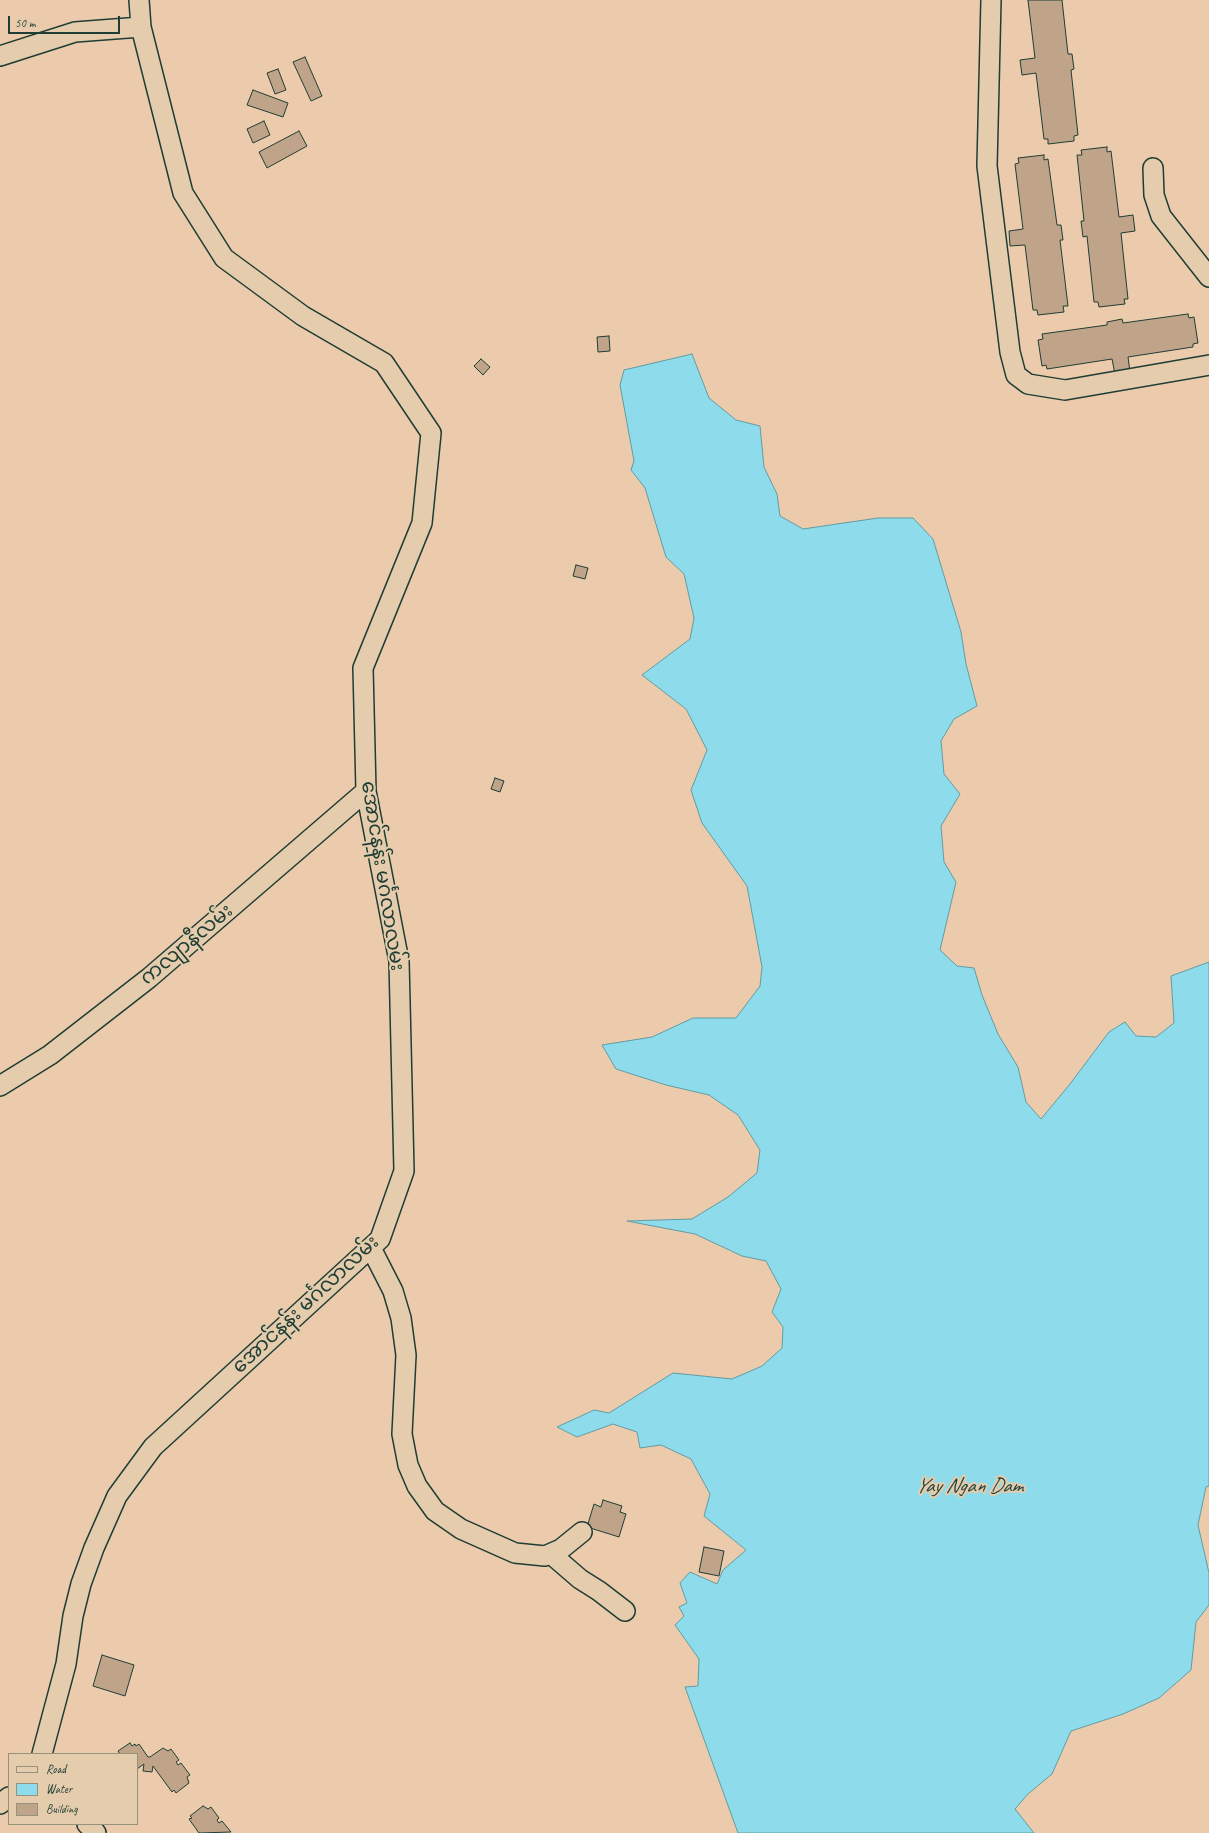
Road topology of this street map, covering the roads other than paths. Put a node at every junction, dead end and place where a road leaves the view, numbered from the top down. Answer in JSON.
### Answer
{"nodes":[{"id":1,"x":139,"y":0,"type":"edge"},
{"id":2,"x":991,"y":0,"type":"edge"},
{"id":3,"x":141,"y":27,"type":"junction"},
{"id":4,"x":0,"y":56,"type":"edge"},
{"id":5,"x":1153,"y":168,"type":"dead end"},
{"id":6,"x":1209,"y":277,"type":"edge"},
{"id":7,"x":1209,"y":365,"type":"edge"},
{"id":8,"x":366,"y":791,"type":"junction"},
{"id":9,"x":0,"y":1086,"type":"edge"},
{"id":10,"x":371,"y":1248,"type":"junction"},
{"id":11,"x":582,"y":1532,"type":"dead end"},
{"id":12,"x":551,"y":1554,"type":"junction"},
{"id":13,"x":625,"y":1610,"type":"dead end"},
{"id":14,"x":42,"y":1753,"type":"edge"},
{"id":15,"x":8,"y":1798,"type":"edge"},
{"id":16,"x":0,"y":1804,"type":"edge"},
{"id":17,"x":88,"y":1825,"type":"edge"},
{"id":18,"x":96,"y":1833,"type":"edge"}],
"edges":[{"from":1,"to":3,"type":"street","name":"အောင်နန်း မင်္ဂလာလမ်း"},
{"from":2,"to":7,"type":"street"},
{"from":3,"to":4,"type":"street"},
{"from":3,"to":8,"type":"street","name":"အောင်နန်း မင်္ဂလာလမ်း"},
{"from":5,"to":6,"type":"street"},
{"from":8,"to":9,"type":"street","name":"ကလျာနီလမ်း"},
{"from":8,"to":10,"type":"street","name":"အောင်နန်း မင်္ဂလာလမ်း"},
{"from":10,"to":12,"type":"street"},
{"from":10,"to":14,"type":"street","name":"အောင်နန်း မင်္ဂလာလမ်း"},
{"from":11,"to":12,"type":"street"},
{"from":12,"to":13,"type":"street"},
{"from":15,"to":16,"type":"street"},
{"from":17,"to":18,"type":"street"}]}
